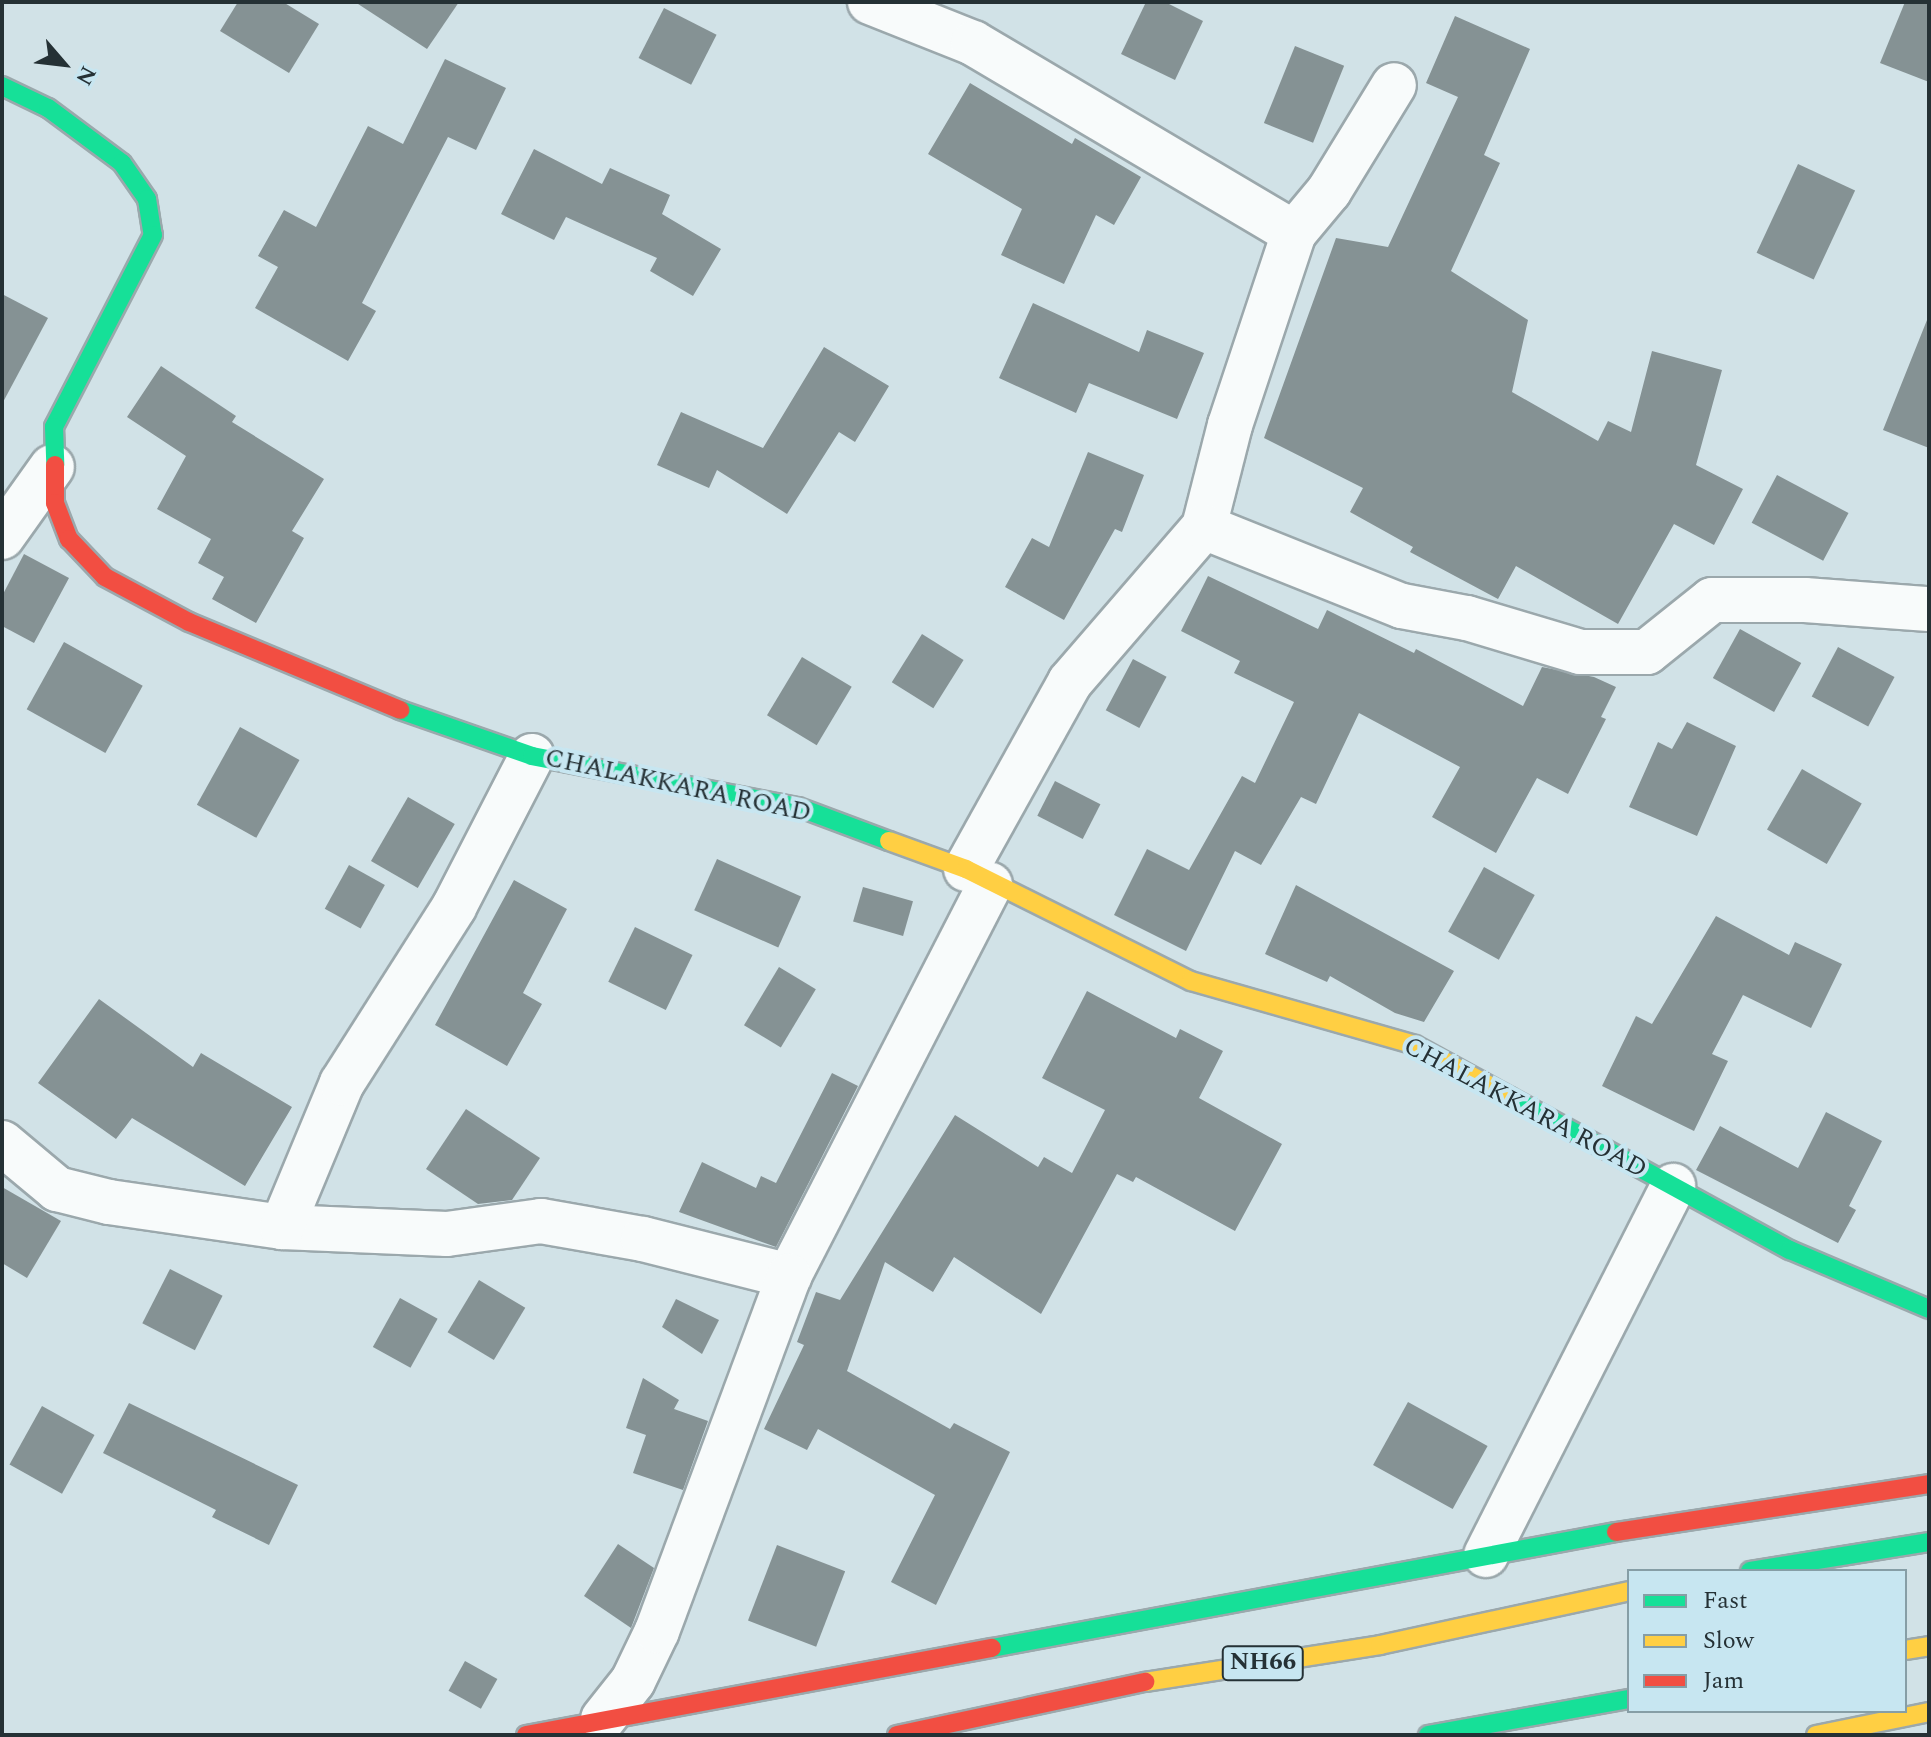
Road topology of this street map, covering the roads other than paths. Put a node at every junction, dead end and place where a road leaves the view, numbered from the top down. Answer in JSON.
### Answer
{"nodes":[{"id":1,"x":870,"y":2,"type":"edge"},
{"id":2,"x":1394,"y":85,"type":"dead end"},
{"id":3,"x":2,"y":86,"type":"edge"},
{"id":4,"x":1294,"y":233,"type":"junction"},
{"id":5,"x":52,"y":467,"type":"junction"},
{"id":6,"x":1204,"y":527,"type":"junction"},
{"id":7,"x":2,"y":537,"type":"edge"},
{"id":8,"x":1929,"y":609,"type":"edge"},
{"id":9,"x":532,"y":756,"type":"junction"},
{"id":10,"x":978,"y":877,"type":"junction"},
{"id":11,"x":2,"y":1143,"type":"edge"},
{"id":12,"x":1673,"y":1186,"type":"junction"},
{"id":13,"x":282,"y":1227,"type":"junction"},
{"id":14,"x":789,"y":1276,"type":"junction"},
{"id":15,"x":1929,"y":1309,"type":"edge"},
{"id":16,"x":1929,"y":1484,"type":"edge"},
{"id":17,"x":1929,"y":1542,"type":"edge"},
{"id":18,"x":1486,"y":1555,"type":"junction"},
{"id":19,"x":1762,"y":1569,"type":"edge"},
{"id":20,"x":1627,"y":1591,"type":"edge"},
{"id":21,"x":1929,"y":1646,"type":"edge"},
{"id":22,"x":1907,"y":1650,"type":"edge"},
{"id":23,"x":1627,"y":1699,"type":"edge"},
{"id":24,"x":1929,"y":1712,"type":"edge"},
{"id":25,"x":603,"y":1719,"type":"junction"},
{"id":26,"x":526,"y":1735,"type":"edge"},
{"id":27,"x":897,"y":1735,"type":"edge"},
{"id":28,"x":1428,"y":1735,"type":"edge"},
{"id":29,"x":1816,"y":1735,"type":"edge"}],
"edges":[{"from":1,"to":4,"type":"street"},
{"from":2,"to":4,"type":"street"},
{"from":3,"to":5,"type":"main road","name":"CHALAKKARA ROAD"},
{"from":4,"to":6,"type":"street"},
{"from":5,"to":7,"type":"street"},
{"from":5,"to":9,"type":"main road","name":"CHALAKKARA ROAD"},
{"from":6,"to":8,"type":"street"},
{"from":6,"to":10,"type":"street"},
{"from":9,"to":10,"type":"main road","name":"CHALAKKARA ROAD"},
{"from":9,"to":13,"type":"street"},
{"from":10,"to":12,"type":"main road","name":"CHALAKKARA ROAD"},
{"from":10,"to":14,"type":"street"},
{"from":11,"to":13,"type":"street"},
{"from":12,"to":15,"type":"main road","name":"CHALAKKARA ROAD"},
{"from":12,"to":18,"type":"street"},
{"from":13,"to":14,"type":"street"},
{"from":14,"to":25,"type":"street"},
{"from":16,"to":18,"type":"main road"},
{"from":17,"to":19,"type":"main road"},
{"from":18,"to":25,"type":"main road"},
{"from":20,"to":27,"type":"main road","number":"NH66"},
{"from":21,"to":22,"type":"main road"},
{"from":23,"to":28,"type":"main road"},
{"from":24,"to":29,"type":"main road"},
{"from":25,"to":26,"type":"main road"}]}
